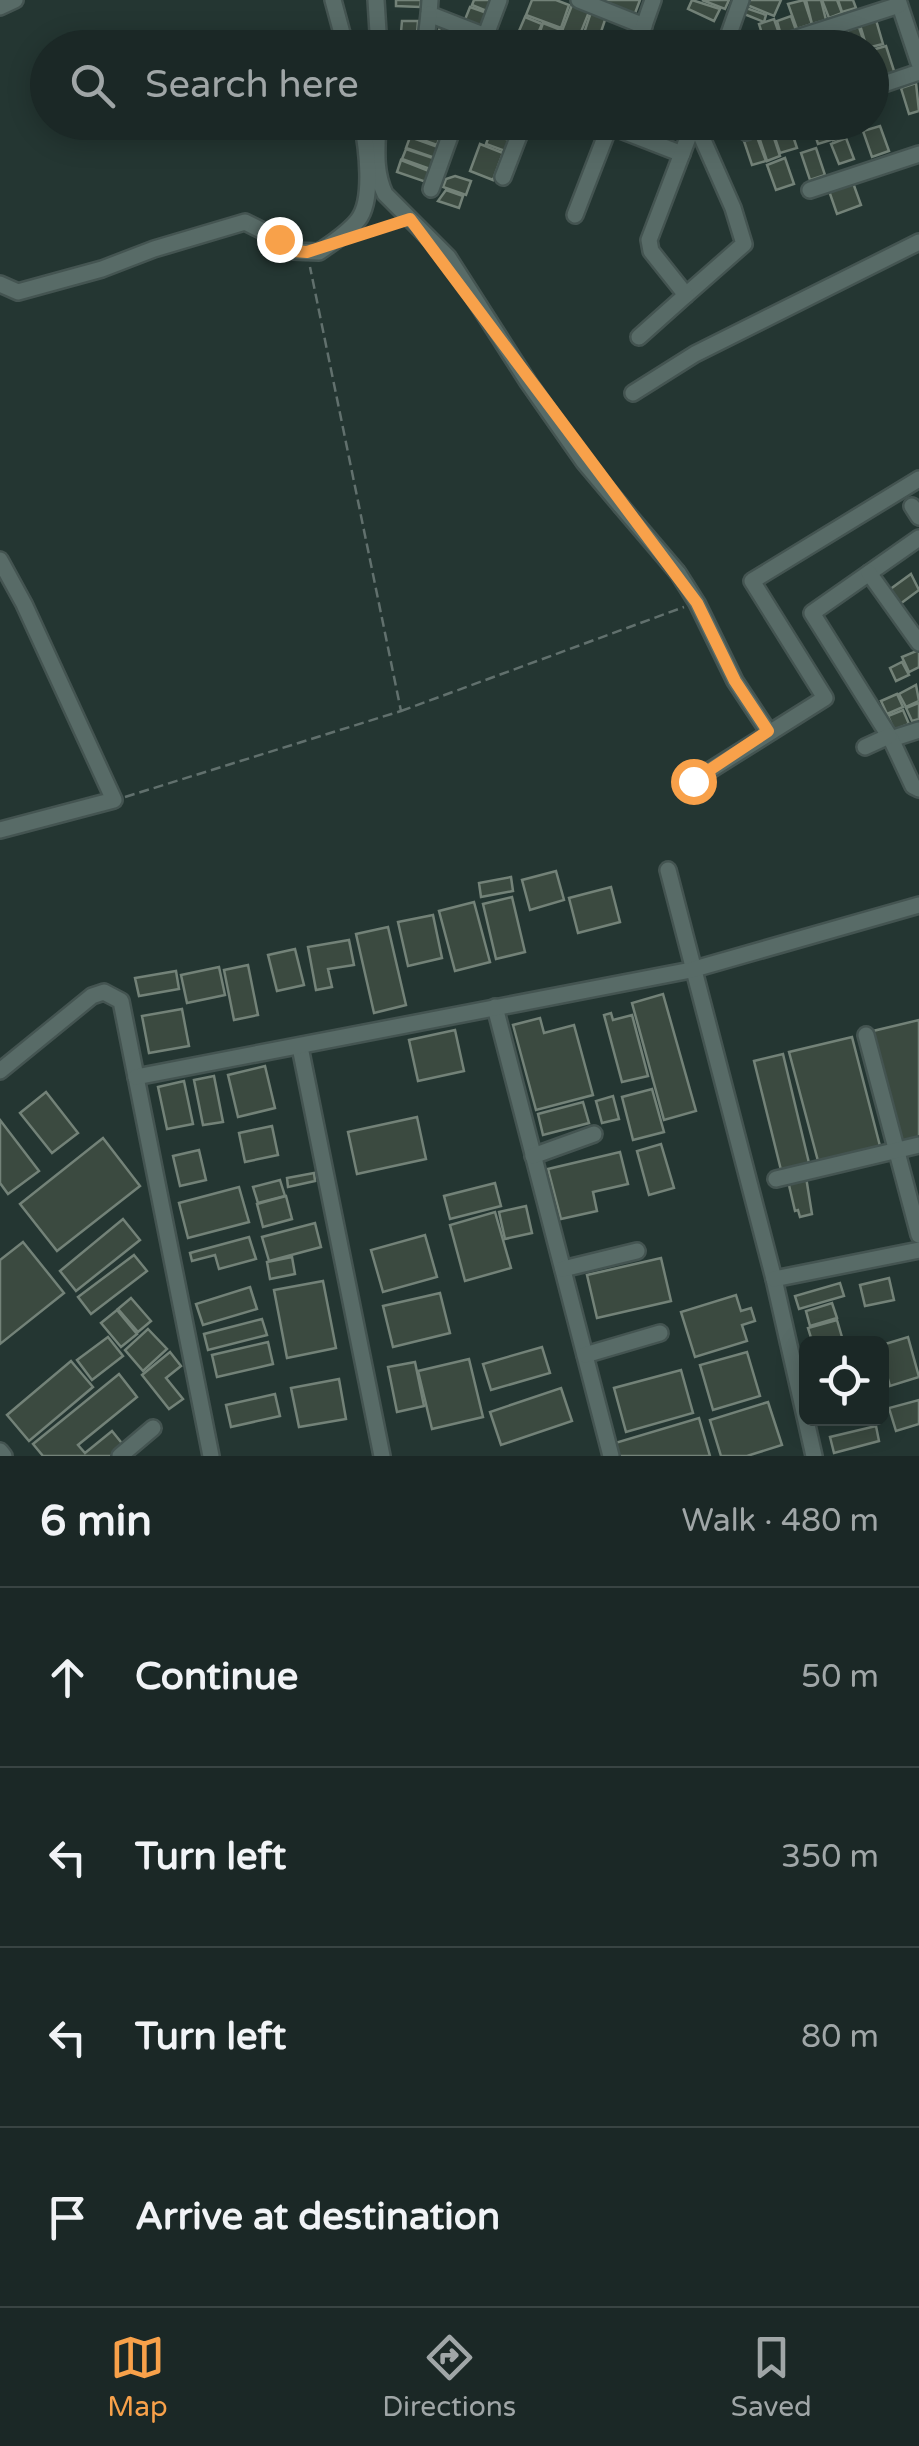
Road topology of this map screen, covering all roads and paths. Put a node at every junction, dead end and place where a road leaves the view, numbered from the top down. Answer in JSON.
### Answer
{"nodes":[{"id":1,"x":15,"y":0,"type":"edge"},
{"id":2,"x":333,"y":0,"type":"edge"},
{"id":3,"x":376,"y":0,"type":"edge"},
{"id":4,"x":500,"y":0,"type":"edge"},
{"id":5,"x":579,"y":0,"type":"edge"},
{"id":6,"x":653,"y":0,"type":"edge"},
{"id":7,"x":741,"y":0,"type":"edge"},
{"id":8,"x":899,"y":3,"type":"edge"},
{"id":9,"x":0,"y":7,"type":"edge"},
{"id":10,"x":430,"y":7,"type":"edge"},
{"id":11,"x":644,"y":26,"type":"junction"},
{"id":12,"x":341,"y":30,"type":"edge"},
{"id":13,"x":378,"y":30,"type":"edge"},
{"id":14,"x":465,"y":30,"type":"edge"},
{"id":15,"x":488,"y":30,"type":"edge"},
{"id":16,"x":643,"y":30,"type":"edge"},
{"id":17,"x":730,"y":30,"type":"edge"},
{"id":18,"x":819,"y":30,"type":"edge"},
{"id":19,"x":919,"y":63,"type":"edge"},
{"id":20,"x":919,"y":72,"type":"edge"},
{"id":21,"x":889,"y":82,"type":"edge"},
{"id":22,"x":365,"y":140,"type":"edge"},
{"id":23,"x":378,"y":140,"type":"edge"},
{"id":24,"x":448,"y":140,"type":"edge"},
{"id":25,"x":517,"y":140,"type":"edge"},
{"id":26,"x":604,"y":140,"type":"edge"},
{"id":27,"x":648,"y":140,"type":"edge"},
{"id":28,"x":688,"y":140,"type":"edge"},
{"id":29,"x":703,"y":140,"type":"edge"},
{"id":30,"x":682,"y":154,"type":"junction"},
{"id":31,"x":919,"y":154,"type":"edge"},
{"id":32,"x":503,"y":177,"type":"dead end"},
{"id":33,"x":431,"y":188,"type":"dead end"},
{"id":34,"x":810,"y":190,"type":"dead end"},
{"id":35,"x":575,"y":215,"type":"dead end"},
{"id":36,"x":410,"y":219,"type":"junction"},
{"id":37,"x":362,"y":234,"type":"dead end"},
{"id":38,"x":919,"y":242,"type":"edge"},
{"id":39,"x":307,"y":252,"type":"junction"},
{"id":40,"x":0,"y":284,"type":"edge"},
{"id":41,"x":686,"y":295,"type":"junction"},
{"id":42,"x":480,"y":312,"type":"dead end"},
{"id":43,"x":638,"y":337,"type":"dead end"},
{"id":44,"x":533,"y":384,"type":"dead end"},
{"id":45,"x":633,"y":393,"type":"dead end"},
{"id":46,"x":919,"y":479,"type":"edge"},
{"id":47,"x":919,"y":538,"type":"edge"},
{"id":48,"x":0,"y":560,"type":"edge"},
{"id":49,"x":868,"y":573,"type":"junction"},
{"id":50,"x":697,"y":603,"type":"junction"},
{"id":51,"x":919,"y":644,"type":"edge"},
{"id":52,"x":401,"y":711,"type":"junction"},
{"id":53,"x":919,"y":730,"type":"edge"},
{"id":54,"x":768,"y":731,"type":"junction"},
{"id":55,"x":890,"y":738,"type":"junction"},
{"id":56,"x":865,"y":747,"type":"dead end"},
{"id":57,"x":693,"y":781,"type":"dead end"},
{"id":58,"x":919,"y":790,"type":"edge"},
{"id":59,"x":114,"y":800,"type":"junction"},
{"id":60,"x":0,"y":830,"type":"edge"},
{"id":61,"x":668,"y":870,"type":"dead end"},
{"id":62,"x":919,"y":905,"type":"edge"},
{"id":63,"x":692,"y":970,"type":"junction"},
{"id":64,"x":496,"y":1007,"type":"junction"},
{"id":65,"x":866,"y":1035,"type":"dead end"},
{"id":66,"x":300,"y":1047,"type":"junction"},
{"id":67,"x":0,"y":1071,"type":"edge"},
{"id":68,"x":136,"y":1077,"type":"junction"},
{"id":69,"x":594,"y":1134,"type":"dead end"},
{"id":70,"x":919,"y":1145,"type":"edge"},
{"id":71,"x":898,"y":1150,"type":"junction"},
{"id":72,"x":534,"y":1156,"type":"junction"},
{"id":73,"x":776,"y":1179,"type":"dead end"},
{"id":74,"x":919,"y":1236,"type":"edge"},
{"id":75,"x":919,"y":1250,"type":"edge"},
{"id":76,"x":637,"y":1251,"type":"dead end"},
{"id":77,"x":563,"y":1269,"type":"junction"},
{"id":78,"x":774,"y":1279,"type":"junction"},
{"id":79,"x":660,"y":1333,"type":"dead end"},
{"id":80,"x":585,"y":1355,"type":"junction"},
{"id":81,"x":152,"y":1428,"type":"dead end"},
{"id":82,"x":120,"y":1456,"type":"edge"},
{"id":83,"x":211,"y":1456,"type":"edge"},
{"id":84,"x":382,"y":1456,"type":"edge"},
{"id":85,"x":611,"y":1456,"type":"edge"},
{"id":86,"x":814,"y":1456,"type":"edge"}],
"edges":[{"from":1,"to":9,"type":"street"},
{"from":2,"to":12,"type":"street"},
{"from":3,"to":13,"type":"street"},
{"from":4,"to":15,"type":"street"},
{"from":5,"to":11,"type":"street"},
{"from":6,"to":11,"type":"street"},
{"from":7,"to":17,"type":"street"},
{"from":8,"to":18,"type":"street"},
{"from":8,"to":19,"type":"street"},
{"from":10,"to":14,"type":"street"},
{"from":11,"to":16,"type":"street"},
{"from":20,"to":21,"type":"street"},
{"from":22,"to":39,"type":"street"},
{"from":23,"to":36,"type":"street"},
{"from":24,"to":33,"type":"street"},
{"from":25,"to":32,"type":"street"},
{"from":26,"to":35,"type":"street"},
{"from":27,"to":30,"type":"street"},
{"from":28,"to":30,"type":"street"},
{"from":29,"to":41,"type":"street"},
{"from":30,"to":41,"type":"street"},
{"from":31,"to":34,"type":"street"},
{"from":36,"to":37,"type":"path"},
{"from":36,"to":50,"type":"street","bridge":true},
{"from":38,"to":45,"type":"street"},
{"from":39,"to":40,"type":"street"},
{"from":39,"to":52,"type":"path"},
{"from":41,"to":43,"type":"street"},
{"from":42,"to":44,"type":"path","bridge":true},
{"from":46,"to":54,"type":"street"},
{"from":47,"to":49,"type":"street"},
{"from":48,"to":59,"type":"street"},
{"from":49,"to":51,"type":"street"},
{"from":49,"to":55,"type":"street"},
{"from":50,"to":52,"type":"path"},
{"from":50,"to":54,"type":"street"},
{"from":52,"to":59,"type":"path"},
{"from":53,"to":55,"type":"street"},
{"from":54,"to":57,"type":"street"},
{"from":55,"to":56,"type":"street"},
{"from":55,"to":58,"type":"street"},
{"from":59,"to":60,"type":"street"},
{"from":61,"to":63,"type":"street"},
{"from":62,"to":63,"type":"street"},
{"from":63,"to":64,"type":"street"},
{"from":63,"to":78,"type":"street"},
{"from":64,"to":66,"type":"street"},
{"from":64,"to":72,"type":"street"},
{"from":65,"to":71,"type":"street"},
{"from":66,"to":68,"type":"street"},
{"from":66,"to":84,"type":"street"},
{"from":67,"to":68,"type":"street"},
{"from":68,"to":83,"type":"street"},
{"from":69,"to":72,"type":"street"},
{"from":70,"to":71,"type":"street"},
{"from":71,"to":73,"type":"street"},
{"from":71,"to":74,"type":"street"},
{"from":72,"to":77,"type":"street"},
{"from":75,"to":78,"type":"street"},
{"from":76,"to":77,"type":"street"},
{"from":77,"to":80,"type":"street"},
{"from":78,"to":86,"type":"street"},
{"from":79,"to":80,"type":"street"},
{"from":80,"to":85,"type":"street"},
{"from":81,"to":82,"type":"street"}]}
